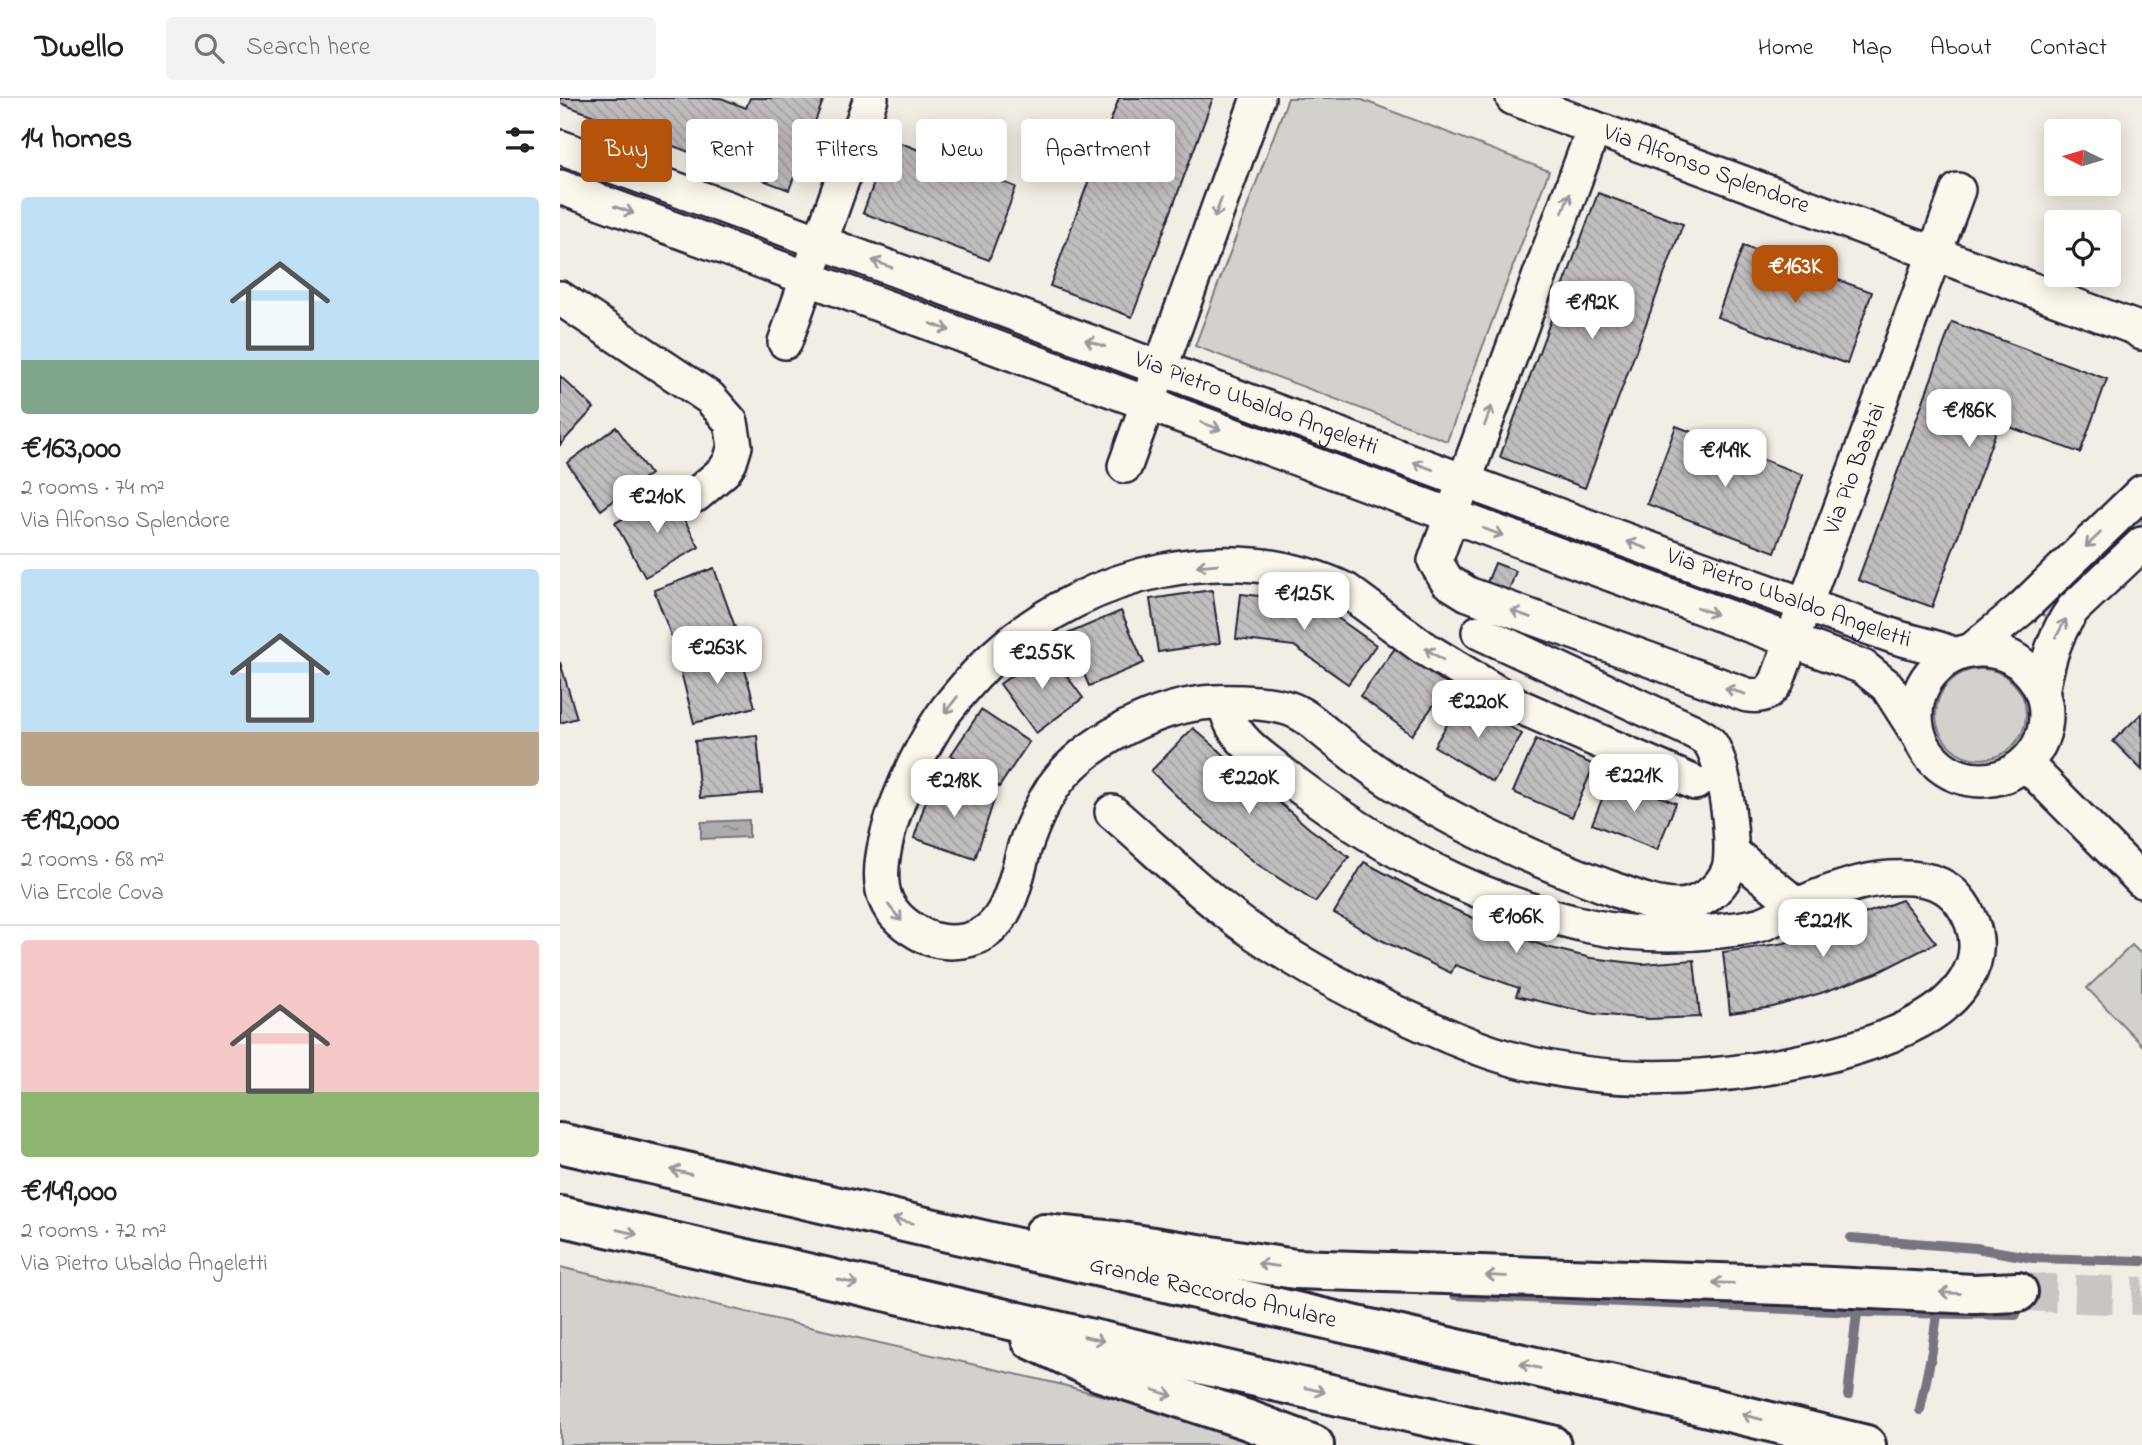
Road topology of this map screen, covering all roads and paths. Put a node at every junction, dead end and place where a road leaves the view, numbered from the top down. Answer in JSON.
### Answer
{"nodes":[{"id":1,"x":871,"y":98,"type":"edge"},
{"id":2,"x":1258,"y":98,"type":"edge"},
{"id":3,"x":1513,"y":98,"type":"edge"},
{"id":4,"x":1594,"y":128,"type":"junction"},
{"id":5,"x":560,"y":147,"type":"edge"},
{"id":6,"x":560,"y":187,"type":"edge"},
{"id":7,"x":1958,"y":190,"type":"dead end"},
{"id":8,"x":820,"y":240,"type":"junction"},
{"id":9,"x":1934,"y":255,"type":"junction"},
{"id":10,"x":807,"y":278,"type":"junction"},
{"id":11,"x":560,"y":298,"type":"edge"},
{"id":12,"x":2140,"y":330,"type":"edge"},
{"id":13,"x":785,"y":342,"type":"dead end"},
{"id":14,"x":1160,"y":367,"type":"junction"},
{"id":15,"x":1147,"y":403,"type":"junction"},
{"id":16,"x":1125,"y":466,"type":"dead end"},
{"id":17,"x":1463,"y":480,"type":"junction"},
{"id":18,"x":2142,"y":492,"type":"edge"},
{"id":19,"x":696,"y":495,"type":"dead end"},
{"id":20,"x":1450,"y":516,"type":"junction"},
{"id":21,"x":2142,"y":544,"type":"edge"},
{"id":22,"x":1804,"y":605,"type":"junction"},
{"id":23,"x":1479,"y":632,"type":"dead end"},
{"id":24,"x":1791,"y":640,"type":"junction"},
{"id":25,"x":1963,"y":652,"type":"junction"},
{"id":26,"x":1576,"y":675,"type":"junction"},
{"id":27,"x":2042,"y":692,"type":"junction"},
{"id":28,"x":1223,"y":702,"type":"junction"},
{"id":29,"x":1557,"y":724,"type":"junction"},
{"id":30,"x":1919,"y":736,"type":"junction"},
{"id":31,"x":2025,"y":763,"type":"junction"},
{"id":32,"x":1695,"y":783,"type":"dead end"},
{"id":33,"x":1112,"y":812,"type":"dead end"},
{"id":34,"x":1733,"y":853,"type":"junction"},
{"id":35,"x":2142,"y":881,"type":"edge"},
{"id":36,"x":1797,"y":905,"type":"junction"},
{"id":37,"x":560,"y":1143,"type":"edge"},
{"id":38,"x":560,"y":1216,"type":"edge"},
{"id":39,"x":960,"y":1234,"type":"junction"},
{"id":40,"x":2018,"y":1292,"type":"tunnel mouth"},
{"id":41,"x":990,"y":1315,"type":"junction"},
{"id":42,"x":1314,"y":1445,"type":"edge"},
{"id":43,"x":1551,"y":1445,"type":"edge"},
{"id":44,"x":1866,"y":1445,"type":"edge"}],
"edges":[{"from":1,"to":8,"type":"street"},
{"from":2,"to":14,"type":"street","one_way":true},
{"from":3,"to":4,"type":"street","name":"Via Alfonso Splendore"},
{"from":4,"to":9,"type":"street","name":"Via Alfonso Splendore"},
{"from":17,"to":4,"type":"street","one_way":true},
{"from":5,"to":8,"type":"street","name":"Via Pietro Ubaldo Angeletti"},
{"from":6,"to":10,"type":"street","name":"Via Pietro Ubaldo Angeletti","one_way":true},
{"from":7,"to":9,"type":"street","name":"Via Pio Bastai"},
{"from":8,"to":10,"type":"street"},
{"from":14,"to":8,"type":"street","name":"Via Pietro Ubaldo Angeletti","one_way":true},
{"from":9,"to":12,"type":"street","name":"Via Alfonso Splendore"},
{"from":9,"to":22,"type":"street","name":"Via Pio Bastai"},
{"from":10,"to":13,"type":"street"},
{"from":10,"to":15,"type":"street","name":"Via Pietro Ubaldo Angeletti","one_way":true},
{"from":11,"to":19,"type":"street"},
{"from":14,"to":15,"type":"street"},
{"from":17,"to":14,"type":"street","name":"Via Pietro Ubaldo Angeletti","one_way":true},
{"from":15,"to":16,"type":"street"},
{"from":15,"to":20,"type":"street","name":"Via Pietro Ubaldo Angeletti","one_way":true},
{"from":17,"to":20,"type":"street"},
{"from":22,"to":17,"type":"street","name":"Via Pietro Ubaldo Angeletti","one_way":true},
{"from":18,"to":25,"type":"street","one_way":true},
{"from":20,"to":24,"type":"street","name":"Via Pietro Ubaldo Angeletti","one_way":true},
{"from":24,"to":20,"type":"street","name":"Via Pio Bastai","one_way":true},
{"from":27,"to":21,"type":"street","one_way":true},
{"from":22,"to":24,"type":"street","name":"Via Pio Bastai"},
{"from":22,"to":25,"type":"street","name":"Via Pietro Ubaldo Angeletti"},
{"from":23,"to":26,"type":"street"},
{"from":24,"to":30,"type":"street","name":"Via Pietro Ubaldo Angeletti"},
{"from":25,"to":27,"type":"street"},
{"from":25,"to":30,"type":"street"},
{"from":26,"to":29,"type":"street"},
{"from":26,"to":34,"type":"street"},
{"from":27,"to":31,"type":"street"},
{"from":29,"to":28,"type":"street","one_way":true},
{"from":28,"to":34,"type":"street"},
{"from":28,"to":36,"type":"street"},
{"from":29,"to":32,"type":"street"},
{"from":30,"to":31,"type":"street"},
{"from":31,"to":35,"type":"street"},
{"from":33,"to":36,"type":"street"},
{"from":34,"to":36,"type":"street"},
{"from":39,"to":37,"type":"highway","name":"Grande Raccordo Anulare","one_way":true},
{"from":38,"to":41,"type":"highway","one_way":true},
{"from":40,"to":39,"type":"highway","one_way":true},
{"from":44,"to":39,"type":"highway","name":"Grande Raccordo Anulare","one_way":true},
{"from":41,"to":42,"type":"highway","one_way":true},
{"from":41,"to":43,"type":"highway","one_way":true}]}
